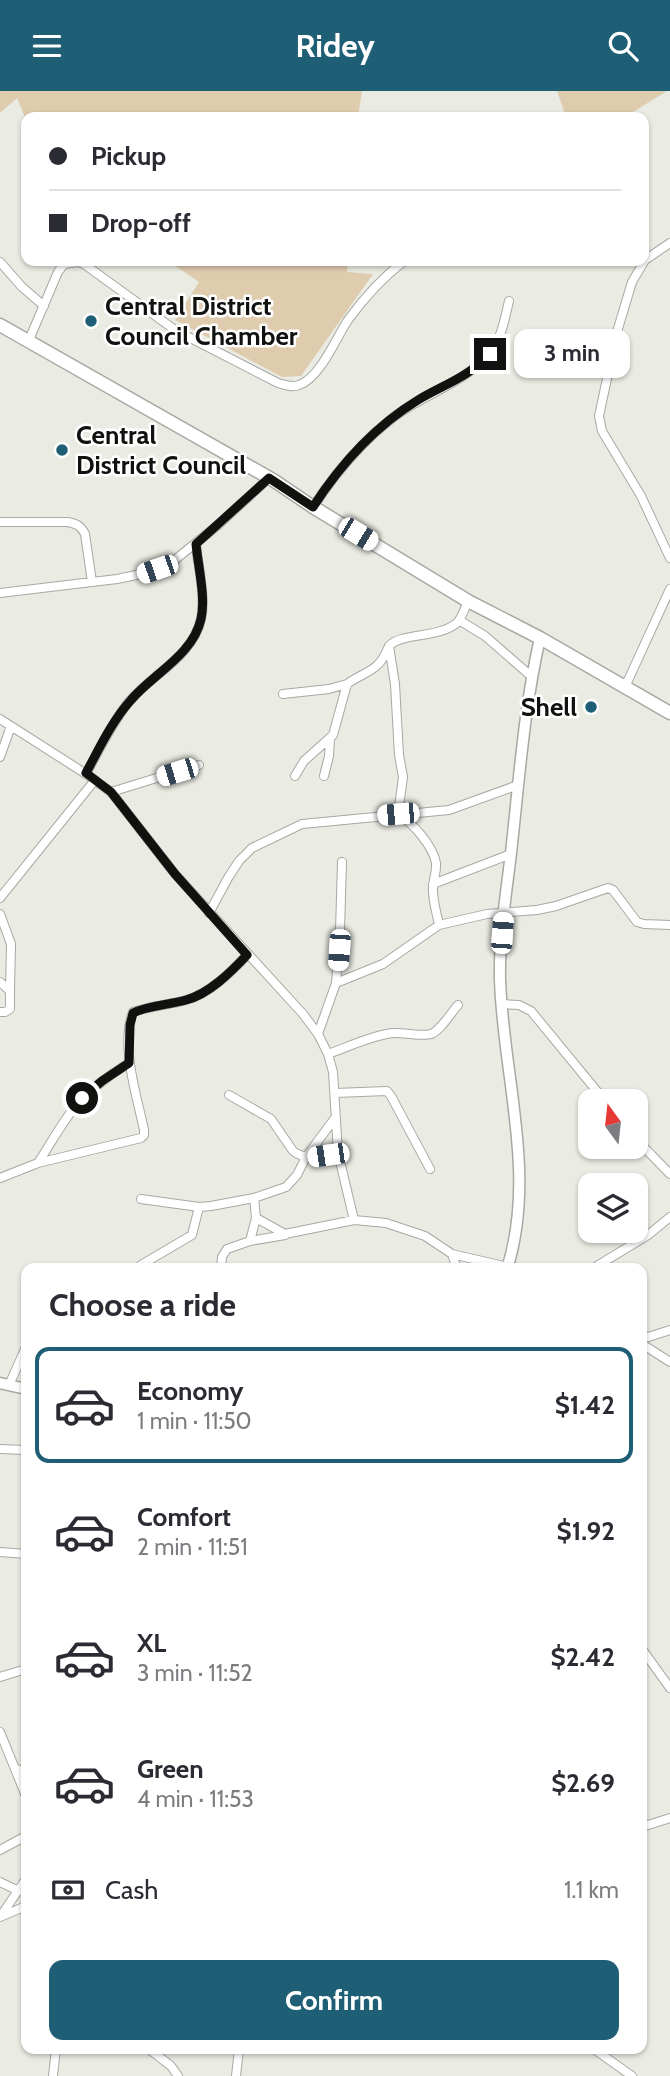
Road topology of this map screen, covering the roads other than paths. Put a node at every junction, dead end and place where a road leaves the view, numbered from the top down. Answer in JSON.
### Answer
{"nodes":[{"id":1,"x":670,"y":243,"type":"edge"},
{"id":2,"x":649,"y":257,"type":"edge"},
{"id":3,"x":0,"y":262,"type":"edge"},
{"id":4,"x":62,"y":266,"type":"edge"},
{"id":5,"x":86,"y":266,"type":"edge"},
{"id":6,"x":398,"y":266,"type":"edge"},
{"id":7,"x":641,"y":266,"type":"edge"},
{"id":8,"x":509,"y":301,"type":"dead end"},
{"id":9,"x":44,"y":306,"type":"junction"},
{"id":10,"x":0,"y":325,"type":"edge"},
{"id":11,"x":29,"y":340,"type":"junction"},
{"id":12,"x":269,"y":478,"type":"junction"},
{"id":13,"x":313,"y":507,"type":"junction"},
{"id":14,"x":0,"y":522,"type":"edge"},
{"id":15,"x":196,"y":544,"type":"junction"},
{"id":16,"x":670,"y":558,"type":"edge"},
{"id":17,"x":92,"y":582,"type":"junction"},
{"id":18,"x":670,"y":589,"type":"edge"},
{"id":19,"x":0,"y":593,"type":"edge"},
{"id":20,"x":468,"y":601,"type":"junction"},
{"id":21,"x":459,"y":620,"type":"junction"},
{"id":22,"x":540,"y":638,"type":"junction"},
{"id":23,"x":389,"y":646,"type":"junction"},
{"id":24,"x":531,"y":676,"type":"junction"},
{"id":25,"x":347,"y":684,"type":"junction"},
{"id":26,"x":625,"y":687,"type":"junction"},
{"id":27,"x":283,"y":694,"type":"dead end"},
{"id":28,"x":670,"y":713,"type":"edge"},
{"id":29,"x":0,"y":719,"type":"edge"},
{"id":30,"x":11,"y":726,"type":"junction"},
{"id":31,"x":330,"y":739,"type":"junction"},
{"id":32,"x":0,"y":757,"type":"edge"},
{"id":33,"x":199,"y":765,"type":"dead end"},
{"id":34,"x":86,"y":773,"type":"junction"},
{"id":35,"x":295,"y":776,"type":"dead end"},
{"id":36,"x":324,"y":776,"type":"dead end"},
{"id":37,"x":94,"y":780,"type":"junction"},
{"id":38,"x":517,"y":785,"type":"junction"},
{"id":39,"x":111,"y":792,"type":"junction"},
{"id":40,"x":398,"y":814,"type":"junction"},
{"id":41,"x":511,"y":854,"type":"junction"},
{"id":42,"x":342,"y":862,"type":"dead end"},
{"id":43,"x":433,"y":884,"type":"junction"},
{"id":44,"x":0,"y":898,"type":"edge"},
{"id":45,"x":0,"y":913,"type":"edge"},
{"id":46,"x":209,"y":913,"type":"junction"},
{"id":47,"x":504,"y":913,"type":"junction"},
{"id":48,"x":439,"y":925,"type":"junction"},
{"id":49,"x":670,"y":925,"type":"edge"},
{"id":50,"x":247,"y":955,"type":"junction"},
{"id":51,"x":0,"y":982,"type":"edge"},
{"id":52,"x":336,"y":983,"type":"junction"},
{"id":53,"x":10,"y":991,"type":"junction"},
{"id":54,"x":501,"y":1004,"type":"junction"},
{"id":55,"x":458,"y":1005,"type":"dead end"},
{"id":56,"x":0,"y":1012,"type":"edge"},
{"id":57,"x":318,"y":1034,"type":"junction"},
{"id":58,"x":328,"y":1054,"type":"junction"},
{"id":59,"x":129,"y":1063,"type":"junction"},
{"id":60,"x":596,"y":1089,"type":"edge"},
{"id":61,"x":335,"y":1093,"type":"junction"},
{"id":62,"x":229,"y":1095,"type":"dead end"},
{"id":63,"x":335,"y":1118,"type":"junction"},
{"id":64,"x":648,"y":1150,"type":"edge"},
{"id":65,"x":338,"y":1153,"type":"junction"},
{"id":66,"x":306,"y":1157,"type":"junction"},
{"id":67,"x":38,"y":1163,"type":"junction"},
{"id":68,"x":669,"y":1169,"type":"edge"},
{"id":69,"x":430,"y":1170,"type":"dead end"},
{"id":70,"x":0,"y":1178,"type":"edge"},
{"id":71,"x":254,"y":1198,"type":"junction"},
{"id":72,"x":141,"y":1199,"type":"dead end"},
{"id":73,"x":198,"y":1207,"type":"junction"},
{"id":74,"x":670,"y":1217,"type":"edge"},
{"id":75,"x":256,"y":1218,"type":"junction"},
{"id":76,"x":354,"y":1220,"type":"junction"},
{"id":77,"x":285,"y":1234,"type":"junction"},
{"id":78,"x":250,"y":1241,"type":"junction"},
{"id":79,"x":452,"y":1254,"type":"junction"},
{"id":80,"x":144,"y":1263,"type":"edge"},
{"id":81,"x":222,"y":1263,"type":"edge"},
{"id":82,"x":455,"y":1263,"type":"edge"},
{"id":83,"x":488,"y":1263,"type":"edge"},
{"id":84,"x":509,"y":1263,"type":"edge"},
{"id":85,"x":602,"y":1263,"type":"edge"},
{"id":86,"x":670,"y":1330,"type":"edge"},
{"id":87,"x":647,"y":1340,"type":"edge"},
{"id":88,"x":647,"y":1346,"type":"edge"},
{"id":89,"x":21,"y":1356,"type":"edge"},
{"id":90,"x":670,"y":1362,"type":"edge"},
{"id":91,"x":5,"y":1384,"type":"edge"},
{"id":92,"x":0,"y":1449,"type":"edge"},
{"id":93,"x":21,"y":1450,"type":"edge"},
{"id":94,"x":0,"y":1552,"type":"edge"},
{"id":95,"x":21,"y":1554,"type":"edge"},
{"id":96,"x":647,"y":1656,"type":"edge"},
{"id":97,"x":21,"y":1671,"type":"edge"},
{"id":98,"x":0,"y":1677,"type":"edge"},
{"id":99,"x":670,"y":1688,"type":"edge"},
{"id":100,"x":0,"y":1733,"type":"edge"},
{"id":101,"x":15,"y":1769,"type":"junction"},
{"id":102,"x":21,"y":1770,"type":"edge"},
{"id":103,"x":21,"y":1784,"type":"edge"},
{"id":104,"x":670,"y":1818,"type":"edge"},
{"id":105,"x":647,"y":1825,"type":"edge"},
{"id":106,"x":21,"y":1839,"type":"edge"},
{"id":107,"x":0,"y":1850,"type":"edge"},
{"id":108,"x":0,"y":1882,"type":"edge"},
{"id":109,"x":21,"y":1888,"type":"edge"},
{"id":110,"x":19,"y":1891,"type":"junction"},
{"id":111,"x":21,"y":1908,"type":"edge"},
{"id":112,"x":0,"y":1917,"type":"edge"},
{"id":113,"x":55,"y":2054,"type":"edge"},
{"id":114,"x":155,"y":2054,"type":"edge"},
{"id":115,"x":238,"y":2054,"type":"edge"},
{"id":116,"x":601,"y":2054,"type":"edge"},
{"id":117,"x":53,"y":2076,"type":"edge"},
{"id":118,"x":178,"y":2076,"type":"edge"},
{"id":119,"x":236,"y":2076,"type":"edge"},
{"id":120,"x":632,"y":2076,"type":"edge"}],
"edges":[{"from":1,"to":2,"type":"street"},
{"from":3,"to":9,"type":"street"},
{"from":4,"to":9,"type":"street"},
{"from":5,"to":6,"type":"street"},
{"from":7,"to":16,"type":"street"},
{"from":8,"to":13,"type":"street"},
{"from":9,"to":11,"type":"street"},
{"from":10,"to":11,"type":"main road"},
{"from":11,"to":12,"type":"main road"},
{"from":12,"to":13,"type":"main road"},
{"from":12,"to":15,"type":"street"},
{"from":13,"to":20,"type":"main road"},
{"from":14,"to":17,"type":"street"},
{"from":15,"to":17,"type":"street"},
{"from":15,"to":34,"type":"street"},
{"from":17,"to":19,"type":"street"},
{"from":18,"to":26,"type":"street"},
{"from":20,"to":21,"type":"street"},
{"from":20,"to":22,"type":"main road"},
{"from":21,"to":23,"type":"street"},
{"from":21,"to":24,"type":"street"},
{"from":22,"to":24,"type":"street"},
{"from":22,"to":26,"type":"main road"},
{"from":23,"to":25,"type":"street"},
{"from":23,"to":40,"type":"street"},
{"from":24,"to":38,"type":"street"},
{"from":25,"to":27,"type":"street"},
{"from":25,"to":31,"type":"street"},
{"from":26,"to":28,"type":"main road"},
{"from":29,"to":30,"type":"street"},
{"from":30,"to":32,"type":"street"},
{"from":30,"to":34,"type":"street"},
{"from":31,"to":35,"type":"street"},
{"from":31,"to":36,"type":"street"},
{"from":33,"to":39,"type":"street"},
{"from":34,"to":37,"type":"street"},
{"from":37,"to":39,"type":"street"},
{"from":37,"to":44,"type":"street"},
{"from":38,"to":40,"type":"street"},
{"from":38,"to":41,"type":"street"},
{"from":39,"to":46,"type":"street"},
{"from":40,"to":43,"type":"street"},
{"from":40,"to":46,"type":"street"},
{"from":41,"to":43,"type":"street"},
{"from":41,"to":47,"type":"street"},
{"from":42,"to":52,"type":"street"},
{"from":43,"to":48,"type":"street"},
{"from":45,"to":53,"type":"street"},
{"from":46,"to":50,"type":"street"},
{"from":47,"to":48,"type":"street"},
{"from":47,"to":49,"type":"street"},
{"from":47,"to":54,"type":"street"},
{"from":48,"to":52,"type":"street"},
{"from":50,"to":57,"type":"street"},
{"from":50,"to":59,"type":"street"},
{"from":51,"to":53,"type":"street"},
{"from":52,"to":57,"type":"street"},
{"from":53,"to":56,"type":"street"},
{"from":54,"to":60,"type":"street"},
{"from":54,"to":84,"type":"street"},
{"from":55,"to":58,"type":"street"},
{"from":57,"to":58,"type":"street"},
{"from":58,"to":61,"type":"street"},
{"from":59,"to":67,"type":"street"},
{"from":59,"to":67,"type":"street"},
{"from":61,"to":63,"type":"street"},
{"from":61,"to":69,"type":"street"},
{"from":62,"to":66,"type":"street"},
{"from":63,"to":65,"type":"street"},
{"from":63,"to":66,"type":"street"},
{"from":64,"to":68,"type":"street"},
{"from":65,"to":66,"type":"street"},
{"from":65,"to":76,"type":"street"},
{"from":66,"to":71,"type":"street"},
{"from":67,"to":70,"type":"street"},
{"from":71,"to":73,"type":"street"},
{"from":71,"to":75,"type":"street"},
{"from":72,"to":73,"type":"street"},
{"from":73,"to":80,"type":"street"},
{"from":74,"to":85,"type":"street"},
{"from":75,"to":77,"type":"street"},
{"from":75,"to":78,"type":"street"},
{"from":76,"to":77,"type":"street"},
{"from":76,"to":79,"type":"street"},
{"from":77,"to":78,"type":"street"},
{"from":78,"to":81,"type":"street"},
{"from":79,"to":82,"type":"street"},
{"from":79,"to":83,"type":"street"},
{"from":86,"to":87,"type":"street"},
{"from":88,"to":90,"type":"street"},
{"from":89,"to":91,"type":"street"},
{"from":92,"to":93,"type":"street"},
{"from":94,"to":95,"type":"street"},
{"from":96,"to":99,"type":"street"},
{"from":97,"to":98,"type":"street"},
{"from":100,"to":101,"type":"street"},
{"from":101,"to":102,"type":"street"},
{"from":101,"to":103,"type":"street"},
{"from":104,"to":105,"type":"street"},
{"from":106,"to":107,"type":"street"},
{"from":108,"to":110,"type":"street"},
{"from":109,"to":110,"type":"street"},
{"from":110,"to":112,"type":"street"},
{"from":111,"to":112,"type":"street"},
{"from":113,"to":117,"type":"street"},
{"from":114,"to":118,"type":"street"},
{"from":115,"to":119,"type":"street"},
{"from":116,"to":120,"type":"street"}]}
